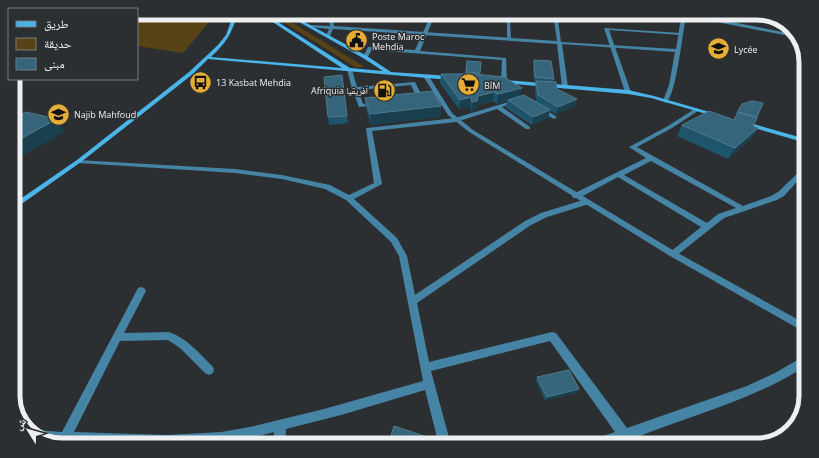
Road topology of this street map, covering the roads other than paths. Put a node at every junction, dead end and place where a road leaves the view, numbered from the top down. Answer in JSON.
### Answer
{"nodes":[{"id":1,"x":233,"y":20,"type":"edge"},
{"id":2,"x":272,"y":20,"type":"edge"},
{"id":3,"x":298,"y":20,"type":"edge"},
{"id":4,"x":331,"y":20,"type":"edge"},
{"id":5,"x":431,"y":20,"type":"edge"},
{"id":6,"x":496,"y":20,"type":"edge"},
{"id":7,"x":556,"y":20,"type":"edge"},
{"id":8,"x":683,"y":20,"type":"edge"},
{"id":9,"x":710,"y":20,"type":"edge"},
{"id":10,"x":310,"y":26,"type":"junction"},
{"id":11,"x":332,"y":27,"type":"junction"},
{"id":12,"x":425,"y":32,"type":"junction"},
{"id":13,"x":681,"y":34,"type":"junction"},
{"id":14,"x":789,"y":35,"type":"edge"},
{"id":15,"x":328,"y":36,"type":"junction"},
{"id":16,"x":509,"y":39,"type":"junction"},
{"id":17,"x":559,"y":42,"type":"junction"},
{"id":18,"x":612,"y":46,"type":"junction"},
{"id":19,"x":678,"y":51,"type":"junction"},
{"id":20,"x":417,"y":52,"type":"junction"},
{"id":21,"x":365,"y":57,"type":"junction"},
{"id":22,"x":208,"y":58,"type":"junction"},
{"id":23,"x":349,"y":70,"type":"junction"},
{"id":24,"x":390,"y":73,"type":"junction"},
{"id":25,"x":418,"y":76,"type":"junction"},
{"id":26,"x":426,"y":76,"type":"junction"},
{"id":27,"x":457,"y":79,"type":"edge"},
{"id":28,"x":496,"y":82,"type":"edge"},
{"id":29,"x":504,"y":82,"type":"junction"},
{"id":30,"x":413,"y":83,"type":"junction"},
{"id":31,"x":565,"y":87,"type":"junction"},
{"id":32,"x":355,"y":89,"type":"junction"},
{"id":33,"x":628,"y":92,"type":"junction"},
{"id":34,"x":524,"y":99,"type":"edge"},
{"id":35,"x":414,"y":100,"type":"edge"},
{"id":36,"x":666,"y":101,"type":"junction"},
{"id":37,"x":384,"y":103,"type":"edge"},
{"id":38,"x":536,"y":106,"type":"edge"},
{"id":39,"x":498,"y":107,"type":"junction"},
{"id":40,"x":696,"y":110,"type":"junction"},
{"id":41,"x":554,"y":117,"type":"dead end"},
{"id":42,"x":724,"y":118,"type":"edge"},
{"id":43,"x":456,"y":120,"type":"junction"},
{"id":44,"x":738,"y":122,"type":"edge"},
{"id":45,"x":528,"y":128,"type":"dead end"},
{"id":46,"x":799,"y":139,"type":"edge"},
{"id":47,"x":651,"y":158,"type":"junction"},
{"id":48,"x":79,"y":161,"type":"junction"},
{"id":49,"x":618,"y":174,"type":"junction"},
{"id":50,"x":799,"y":175,"type":"edge"},
{"id":51,"x":576,"y":196,"type":"junction"},
{"id":52,"x":349,"y":198,"type":"junction"},
{"id":53,"x":586,"y":202,"type":"junction"},
{"id":54,"x":20,"y":203,"type":"edge"},
{"id":55,"x":743,"y":209,"type":"junction"},
{"id":56,"x":707,"y":226,"type":"junction"},
{"id":57,"x":673,"y":254,"type":"junction"},
{"id":58,"x":140,"y":291,"type":"dead end"},
{"id":59,"x":413,"y":300,"type":"junction"},
{"id":60,"x":799,"y":325,"type":"edge"},
{"id":61,"x":117,"y":337,"type":"junction"},
{"id":62,"x":799,"y":364,"type":"edge"},
{"id":63,"x":425,"y":368,"type":"junction"},
{"id":64,"x":209,"y":370,"type":"dead end"},
{"id":65,"x":428,"y":384,"type":"junction"},
{"id":66,"x":280,"y":425,"type":"junction"},
{"id":67,"x":625,"y":436,"type":"junction"},
{"id":68,"x":65,"y":438,"type":"edge"},
{"id":69,"x":217,"y":438,"type":"edge"},
{"id":70,"x":279,"y":438,"type":"edge"},
{"id":71,"x":443,"y":438,"type":"edge"},
{"id":72,"x":618,"y":438,"type":"edge"}],
"edges":[{"from":1,"to":22,"type":"street"},
{"from":2,"to":23,"type":"street"},
{"from":3,"to":10,"type":"street"},
{"from":4,"to":11,"type":"street"},
{"from":5,"to":12,"type":"street"},
{"from":6,"to":16,"type":"street"},
{"from":7,"to":17,"type":"street"},
{"from":8,"to":13,"type":"street"},
{"from":9,"to":14,"type":"street"},
{"from":10,"to":11,"type":"street"},
{"from":10,"to":15,"type":"street"},
{"from":11,"to":12,"type":"street"},
{"from":11,"to":15,"type":"street"},
{"from":12,"to":16,"type":"street"},
{"from":12,"to":20,"type":"street"},
{"from":13,"to":18,"type":"street"},
{"from":13,"to":19,"type":"street"},
{"from":15,"to":21,"type":"street"},
{"from":16,"to":17,"type":"street"},
{"from":17,"to":18,"type":"street"},
{"from":17,"to":31,"type":"street"},
{"from":18,"to":19,"type":"street"},
{"from":18,"to":33,"type":"street"},
{"from":19,"to":36,"type":"street"},
{"from":20,"to":21,"type":"street"},
{"from":20,"to":29,"type":"street"},
{"from":21,"to":24,"type":"street"},
{"from":22,"to":23,"type":"street"},
{"from":22,"to":48,"type":"street"},
{"from":23,"to":24,"type":"street"},
{"from":23,"to":32,"type":"street"},
{"from":24,"to":25,"type":"street"},
{"from":25,"to":26,"type":"street"},
{"from":25,"to":30,"type":"street"},
{"from":26,"to":27,"type":"street"},
{"from":26,"to":43,"type":"street"},
{"from":28,"to":29,"type":"street"},
{"from":29,"to":31,"type":"street"},
{"from":30,"to":32,"type":"street"},
{"from":30,"to":35,"type":"street"},
{"from":31,"to":33,"type":"street"},
{"from":32,"to":37,"type":"street"},
{"from":33,"to":36,"type":"street"},
{"from":34,"to":39,"type":"street"},
{"from":36,"to":40,"type":"street"},
{"from":38,"to":41,"type":"street"},
{"from":39,"to":43,"type":"street"},
{"from":39,"to":45,"type":"street"},
{"from":40,"to":42,"type":"street"},
{"from":40,"to":47,"type":"street"},
{"from":43,"to":51,"type":"street"},
{"from":43,"to":52,"type":"street"},
{"from":44,"to":46,"type":"street"},
{"from":47,"to":49,"type":"street"},
{"from":47,"to":55,"type":"street"},
{"from":48,"to":52,"type":"street"},
{"from":48,"to":54,"type":"street"},
{"from":49,"to":51,"type":"street"},
{"from":49,"to":56,"type":"street"},
{"from":50,"to":55,"type":"street"},
{"from":51,"to":53,"type":"street"},
{"from":52,"to":59,"type":"street"},
{"from":53,"to":57,"type":"street"},
{"from":53,"to":59,"type":"street"},
{"from":55,"to":56,"type":"street"},
{"from":56,"to":57,"type":"street"},
{"from":57,"to":60,"type":"street"},
{"from":58,"to":61,"type":"street"},
{"from":59,"to":63,"type":"street"},
{"from":61,"to":64,"type":"street"},
{"from":61,"to":68,"type":"street"},
{"from":62,"to":67,"type":"street"},
{"from":63,"to":65,"type":"street"},
{"from":63,"to":67,"type":"street"},
{"from":65,"to":66,"type":"street"},
{"from":65,"to":71,"type":"street"},
{"from":66,"to":69,"type":"street"},
{"from":66,"to":70,"type":"street"},
{"from":67,"to":72,"type":"street"}]}
